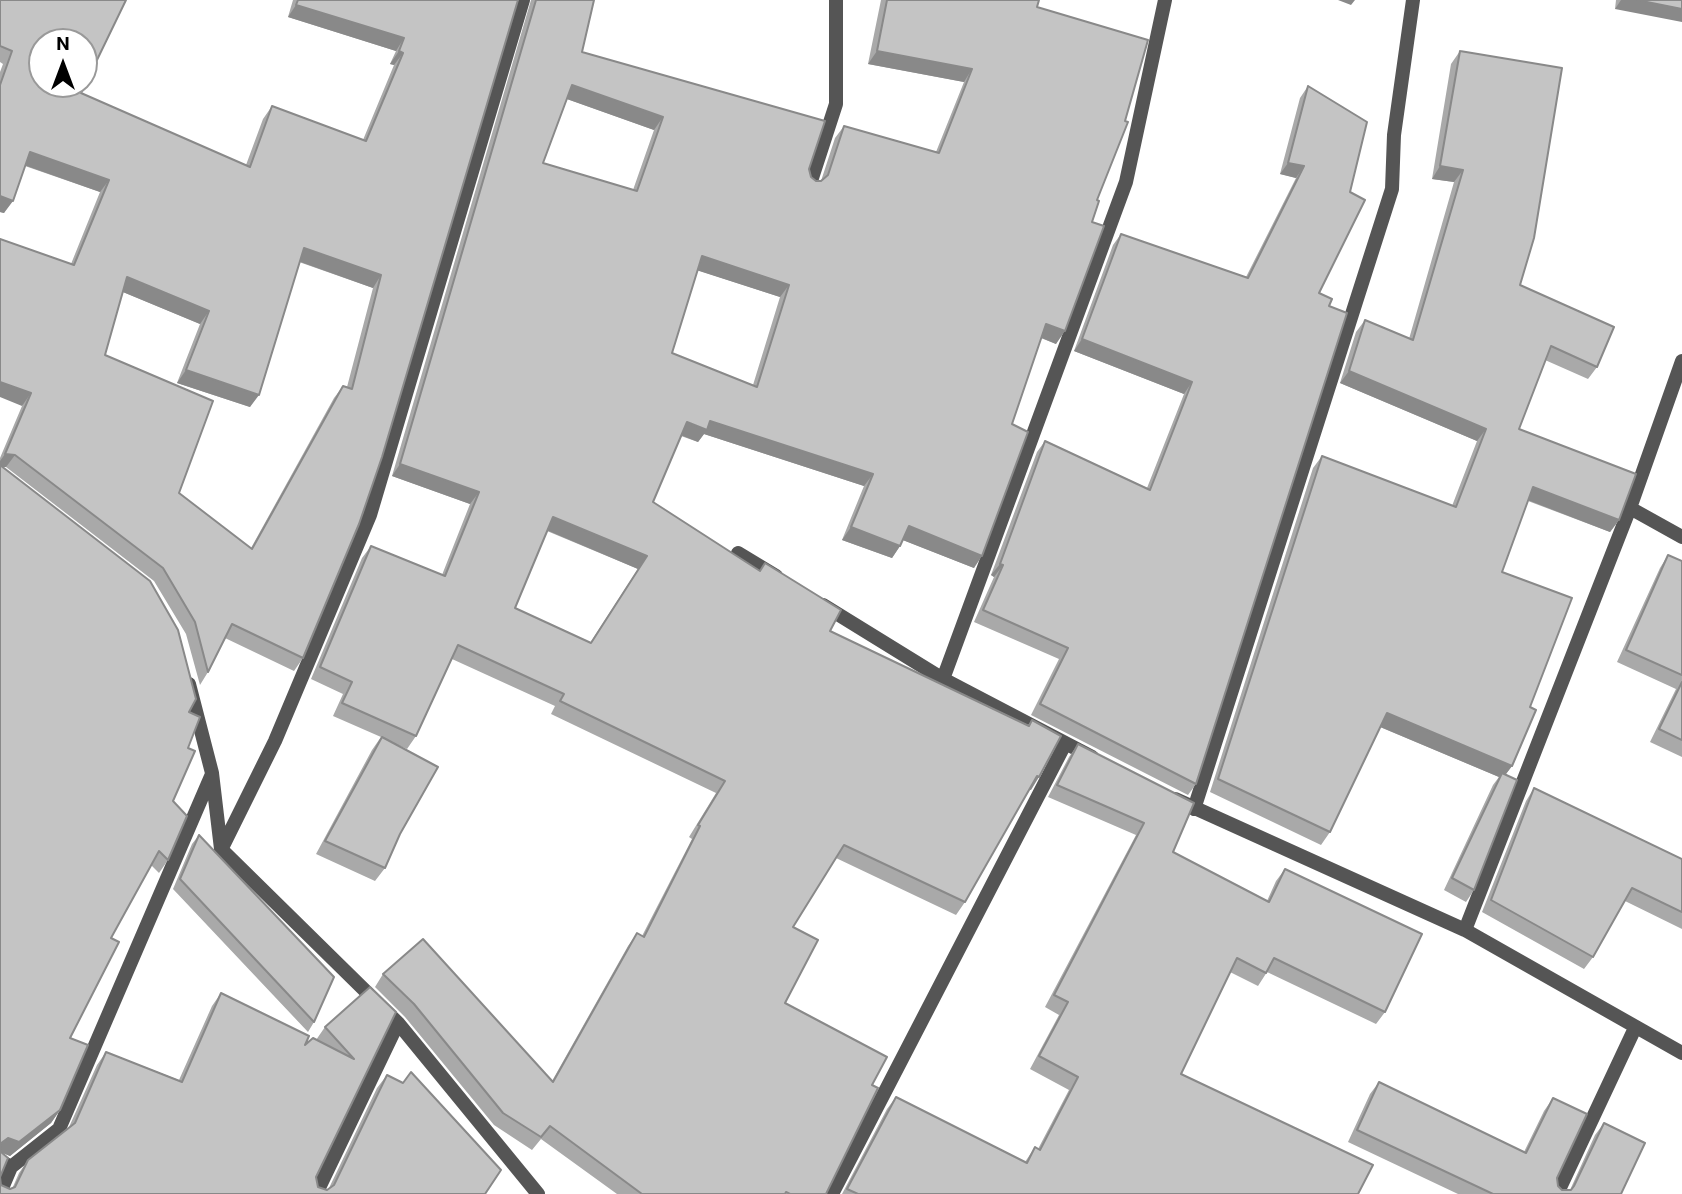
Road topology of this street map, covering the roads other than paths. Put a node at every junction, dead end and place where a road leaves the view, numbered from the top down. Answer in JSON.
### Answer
{"nodes":[{"id":1,"x":523,"y":0,"type":"edge"},
{"id":2,"x":836,"y":0,"type":"edge"},
{"id":3,"x":1165,"y":0,"type":"edge"},
{"id":4,"x":1413,"y":0,"type":"edge"},
{"id":5,"x":810,"y":184,"type":"edge"},
{"id":6,"x":1682,"y":361,"type":"edge"},
{"id":7,"x":1630,"y":508,"type":"junction"},
{"id":8,"x":1682,"y":537,"type":"edge"},
{"id":9,"x":738,"y":553,"type":"edge"},
{"id":10,"x":784,"y":581,"type":"edge"},
{"id":11,"x":807,"y":595,"type":"edge"},
{"id":12,"x":185,"y":666,"type":"edge"},
{"id":13,"x":943,"y":678,"type":"junction"},
{"id":14,"x":1065,"y":744,"type":"junction"},
{"id":15,"x":1100,"y":761,"type":"edge"},
{"id":16,"x":212,"y":773,"type":"junction"},
{"id":17,"x":1159,"y":791,"type":"edge"},
{"id":18,"x":1194,"y":809,"type":"junction"},
{"id":19,"x":221,"y":849,"type":"junction"},
{"id":20,"x":1465,"y":930,"type":"junction"},
{"id":21,"x":398,"y":1023,"type":"junction"},
{"id":22,"x":1635,"y":1028,"type":"junction"},
{"id":23,"x":1682,"y":1054,"type":"edge"},
{"id":24,"x":6,"y":1164,"type":"edge"},
{"id":25,"x":0,"y":1193,"type":"edge"},
{"id":26,"x":316,"y":1194,"type":"edge"},
{"id":27,"x":538,"y":1194,"type":"edge"},
{"id":28,"x":832,"y":1194,"type":"edge"},
{"id":29,"x":1557,"y":1194,"type":"edge"}],
"edges":[{"from":1,"to":19,"type":"street"},
{"from":2,"to":5,"type":"street"},
{"from":3,"to":13,"type":"street"},
{"from":4,"to":18,"type":"street"},
{"from":6,"to":7,"type":"street"},
{"from":7,"to":8,"type":"street"},
{"from":7,"to":20,"type":"street"},
{"from":9,"to":10,"type":"street"},
{"from":11,"to":13,"type":"street"},
{"from":12,"to":16,"type":"street"},
{"from":13,"to":14,"type":"street"},
{"from":14,"to":15,"type":"street"},
{"from":14,"to":28,"type":"street"},
{"from":16,"to":19,"type":"street"},
{"from":16,"to":24,"type":"street"},
{"from":17,"to":18,"type":"street"},
{"from":18,"to":20,"type":"street"},
{"from":19,"to":21,"type":"street"},
{"from":20,"to":22,"type":"street"},
{"from":21,"to":26,"type":"street"},
{"from":21,"to":27,"type":"street"},
{"from":22,"to":23,"type":"street"},
{"from":22,"to":29,"type":"street"},
{"from":24,"to":25,"type":"street"}]}
